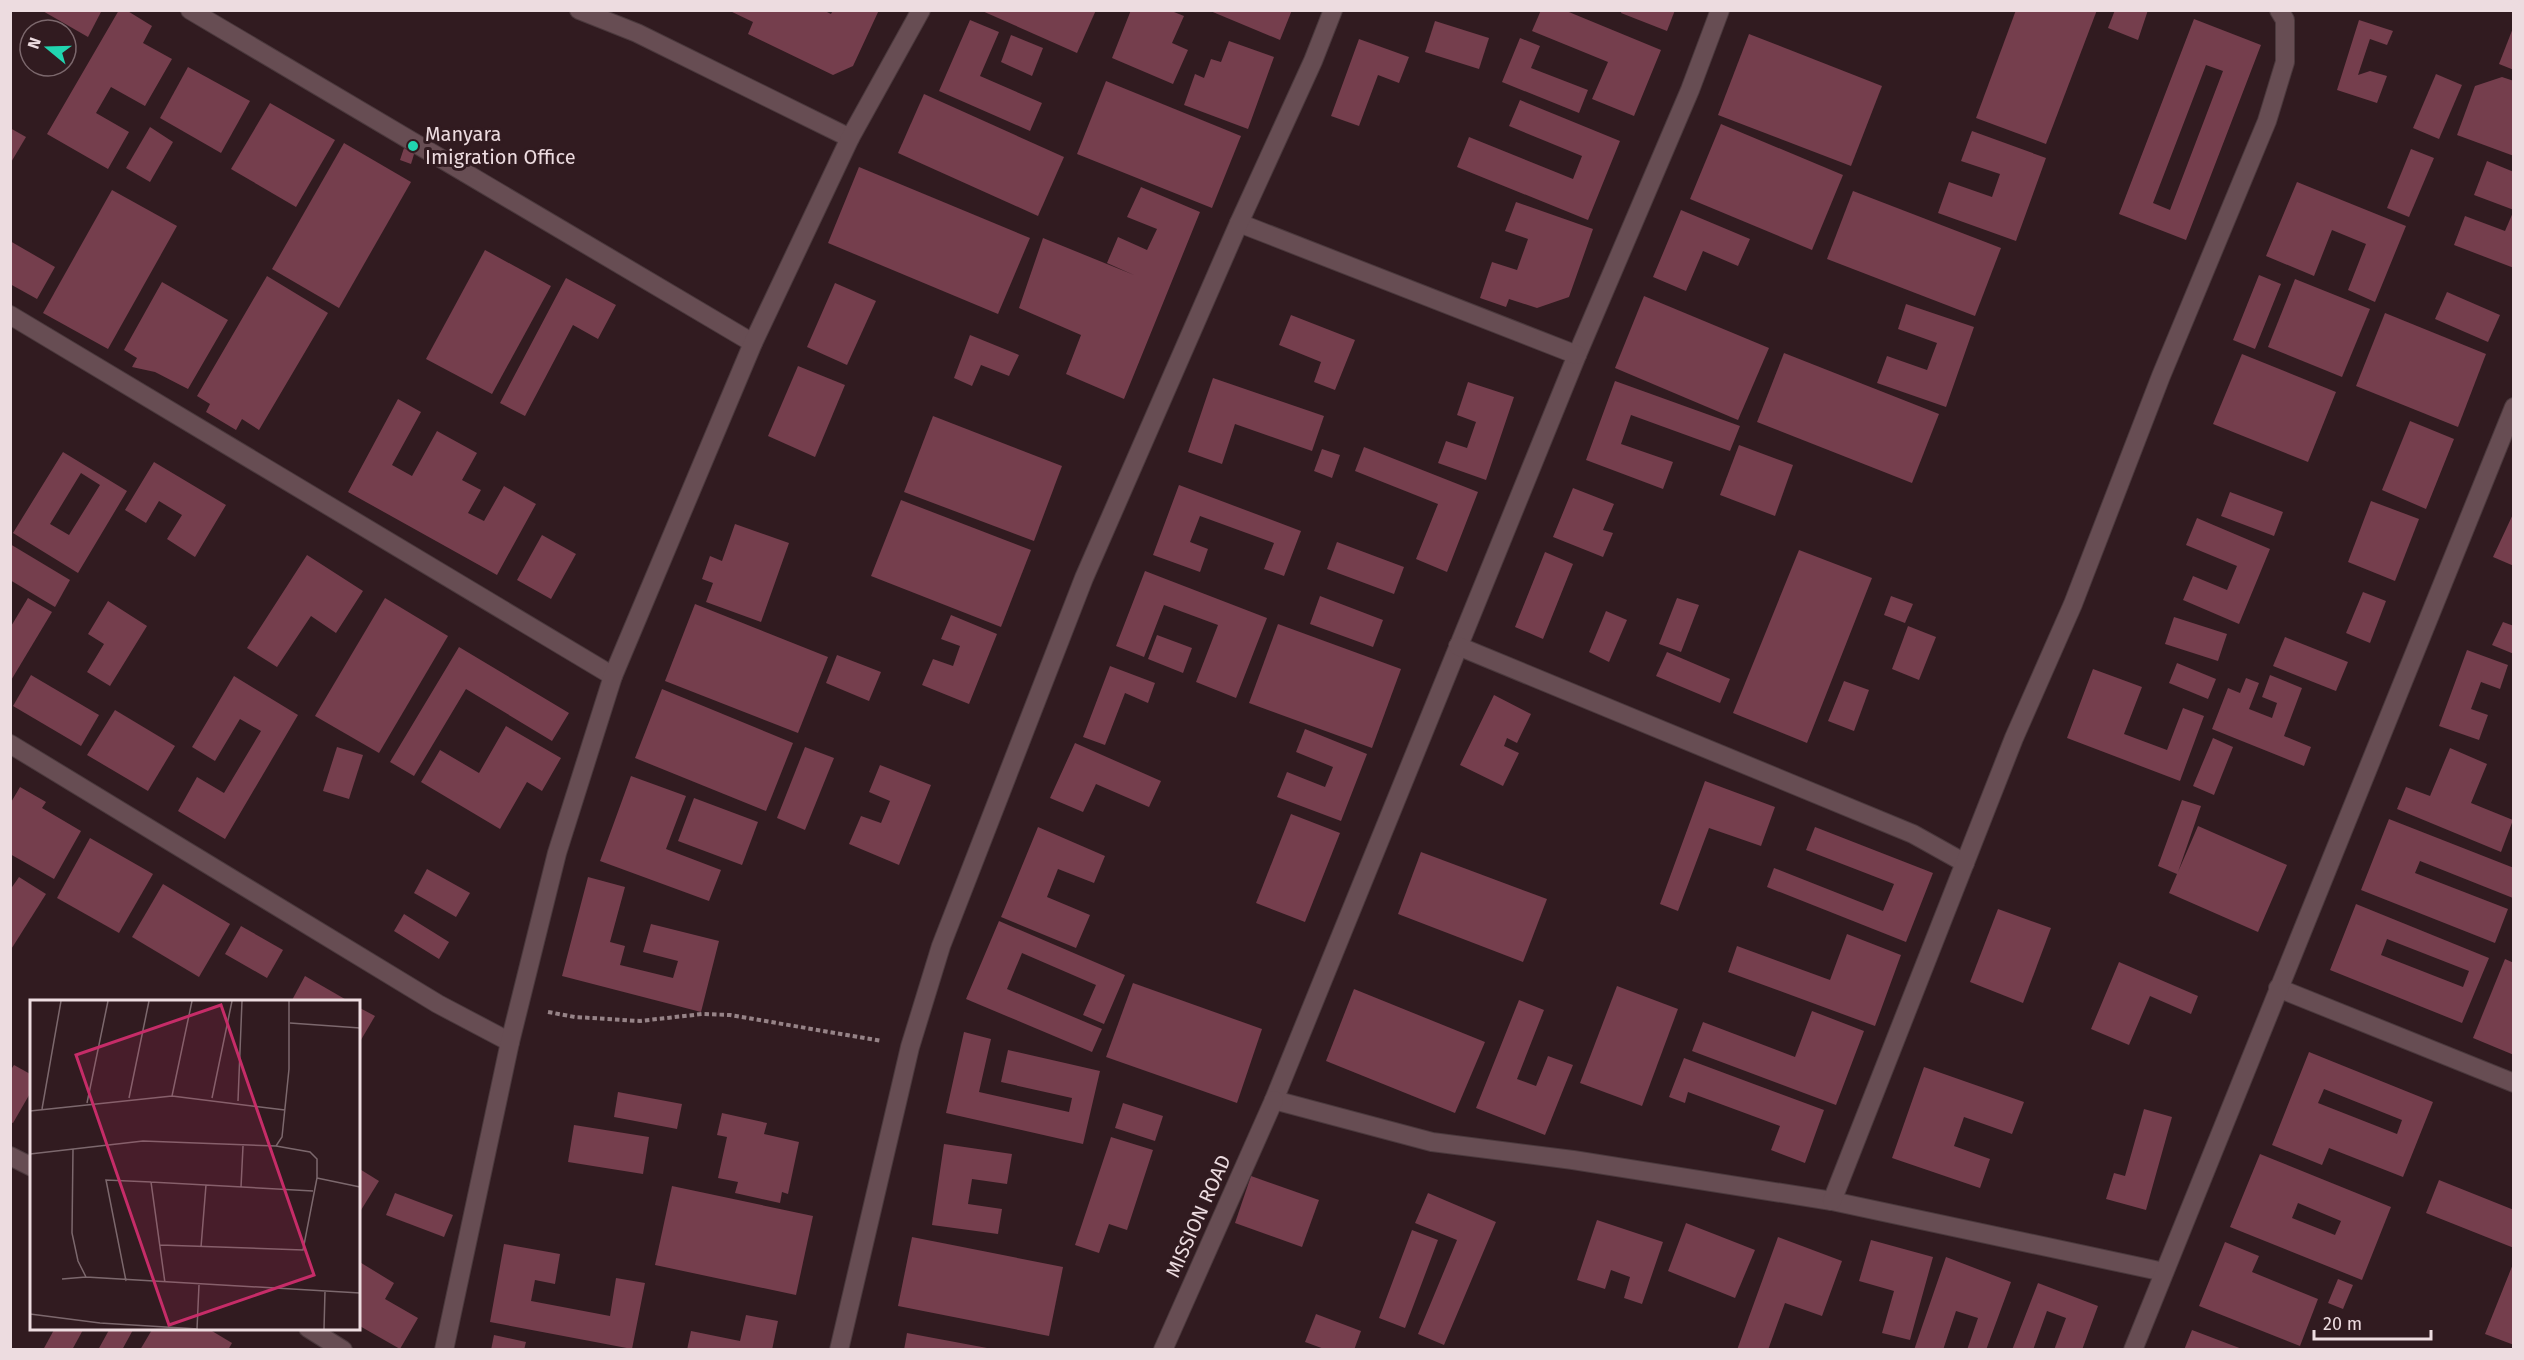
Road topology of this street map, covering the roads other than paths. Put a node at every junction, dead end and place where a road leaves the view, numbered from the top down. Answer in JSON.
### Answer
{"nodes":[{"id":1,"x":190,"y":10,"type":"edge"},
{"id":2,"x":579,"y":10,"type":"edge"},
{"id":3,"x":921,"y":10,"type":"edge"},
{"id":4,"x":1333,"y":10,"type":"edge"},
{"id":5,"x":1720,"y":10,"type":"edge"},
{"id":6,"x":2279,"y":10,"type":"edge"},
{"id":7,"x":850,"y":138,"type":"junction"},
{"id":8,"x":1239,"y":223,"type":"junction"},
{"id":9,"x":10,"y":315,"type":"edge"},
{"id":10,"x":753,"y":343,"type":"junction"},
{"id":11,"x":1577,"y":355,"type":"junction"},
{"id":12,"x":2514,"y":407,"type":"edge"},
{"id":13,"x":1458,"y":646,"type":"junction"},
{"id":14,"x":613,"y":676,"type":"junction"},
{"id":15,"x":10,"y":744,"type":"edge"},
{"id":16,"x":1965,"y":863,"type":"junction"},
{"id":17,"x":2278,"y":988,"type":"junction"},
{"id":18,"x":510,"y":1042,"type":"junction"},
{"id":19,"x":2514,"y":1083,"type":"edge"},
{"id":20,"x":1274,"y":1100,"type":"junction"},
{"id":21,"x":10,"y":1156,"type":"edge"},
{"id":22,"x":30,"y":1166,"type":"edge"},
{"id":23,"x":1832,"y":1201,"type":"junction"},
{"id":24,"x":2164,"y":1272,"type":"junction"},
{"id":25,"x":310,"y":1330,"type":"edge"},
{"id":26,"x":343,"y":1350,"type":"edge"},
{"id":27,"x":444,"y":1350,"type":"edge"},
{"id":28,"x":839,"y":1350,"type":"edge"},
{"id":29,"x":1163,"y":1350,"type":"edge"},
{"id":30,"x":2133,"y":1350,"type":"edge"}],
"edges":[{"from":1,"to":10,"type":"street"},
{"from":2,"to":7,"type":"street"},
{"from":3,"to":7,"type":"street"},
{"from":4,"to":8,"type":"street"},
{"from":5,"to":11,"type":"street","name":"MISSION ROAD"},
{"from":6,"to":16,"type":"street"},
{"from":7,"to":10,"type":"street"},
{"from":8,"to":11,"type":"street"},
{"from":8,"to":28,"type":"street"},
{"from":9,"to":14,"type":"street"},
{"from":10,"to":14,"type":"street"},
{"from":11,"to":13,"type":"street","name":"MISSION ROAD"},
{"from":12,"to":17,"type":"street"},
{"from":13,"to":16,"type":"street"},
{"from":13,"to":20,"type":"street","name":"MISSION ROAD"},
{"from":14,"to":18,"type":"street"},
{"from":15,"to":18,"type":"street"},
{"from":16,"to":23,"type":"street"},
{"from":17,"to":19,"type":"street"},
{"from":17,"to":24,"type":"street"},
{"from":18,"to":27,"type":"street"},
{"from":20,"to":23,"type":"street"},
{"from":20,"to":29,"type":"street","name":"MISSION ROAD"},
{"from":21,"to":22,"type":"street"},
{"from":23,"to":24,"type":"street"},
{"from":24,"to":30,"type":"street"},
{"from":25,"to":26,"type":"street"}]}
